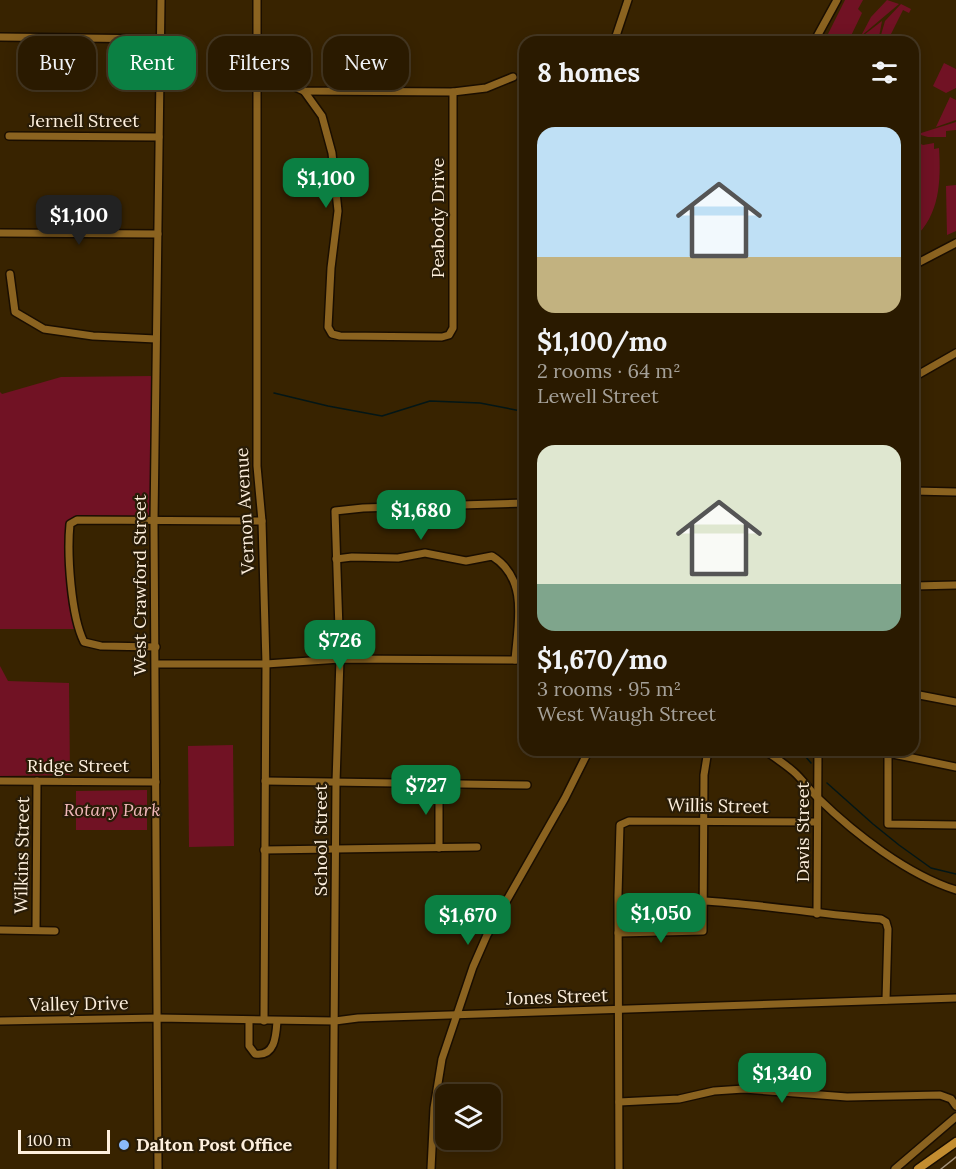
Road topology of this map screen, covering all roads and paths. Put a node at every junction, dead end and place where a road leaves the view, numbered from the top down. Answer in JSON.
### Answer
{"nodes":[{"id":1,"x":161,"y":0,"type":"edge"},
{"id":2,"x":257,"y":0,"type":"edge"},
{"id":3,"x":628,"y":0,"type":"edge"},
{"id":4,"x":837,"y":0,"type":"edge"},
{"id":5,"x":161,"y":36,"type":"edge"},
{"id":6,"x":256,"y":36,"type":"edge"},
{"id":7,"x":616,"y":36,"type":"edge"},
{"id":8,"x":817,"y":36,"type":"edge"},
{"id":9,"x":0,"y":37,"type":"edge"},
{"id":10,"x":108,"y":38,"type":"edge"},
{"id":11,"x":513,"y":77,"type":"dead end"},
{"id":12,"x":160,"y":90,"type":"edge"},
{"id":13,"x":256,"y":90,"type":"edge"},
{"id":14,"x":304,"y":91,"type":"joint"},
{"id":15,"x":453,"y":92,"type":"junction"},
{"id":16,"x":9,"y":136,"type":"dead end"},
{"id":17,"x":159,"y":137,"type":"junction"},
{"id":18,"x":0,"y":233,"type":"edge"},
{"id":19,"x":158,"y":234,"type":"junction"},
{"id":20,"x":956,"y":243,"type":"edge"},
{"id":21,"x":919,"y":262,"type":"edge"},
{"id":22,"x":10,"y":274,"type":"dead end"},
{"id":23,"x":156,"y":339,"type":"junction"},
{"id":24,"x":956,"y":353,"type":"edge"},
{"id":25,"x":919,"y":374,"type":"edge"},
{"id":26,"x":919,"y":491,"type":"edge"},
{"id":27,"x":956,"y":492,"type":"edge"},
{"id":28,"x":519,"y":503,"type":"edge"},
{"id":29,"x":154,"y":521,"type":"junction"},
{"id":30,"x":262,"y":521,"type":"junction"},
{"id":31,"x":336,"y":559,"type":"junction"},
{"id":32,"x":956,"y":585,"type":"edge"},
{"id":33,"x":919,"y":586,"type":"edge"},
{"id":34,"x":156,"y":647,"type":"junction"},
{"id":35,"x":340,"y":658,"type":"junction"},
{"id":36,"x":515,"y":660,"type":"junction"},
{"id":37,"x":519,"y":660,"type":"edge"},
{"id":38,"x":156,"y":664,"type":"junction"},
{"id":39,"x":266,"y":664,"type":"junction"},
{"id":40,"x":919,"y":695,"type":"edge"},
{"id":41,"x":956,"y":702,"type":"edge"},
{"id":42,"x":586,"y":756,"type":"edge"},
{"id":43,"x":707,"y":756,"type":"edge"},
{"id":44,"x":772,"y":756,"type":"edge"},
{"id":45,"x":818,"y":756,"type":"edge"},
{"id":46,"x":888,"y":756,"type":"edge"},
{"id":47,"x":906,"y":756,"type":"edge"},
{"id":48,"x":956,"y":767,"type":"edge"},
{"id":49,"x":0,"y":781,"type":"edge"},
{"id":50,"x":37,"y":781,"type":"junction"},
{"id":51,"x":265,"y":781,"type":"junction"},
{"id":52,"x":156,"y":782,"type":"junction"},
{"id":53,"x":336,"y":783,"type":"junction"},
{"id":54,"x":439,"y":783,"type":"junction"},
{"id":55,"x":527,"y":785,"type":"dead end"},
{"id":56,"x":818,"y":798,"type":"junction"},
{"id":57,"x":704,"y":820,"type":"junction"},
{"id":58,"x":817,"y":822,"type":"junction"},
{"id":59,"x":956,"y":825,"type":"edge"},
{"id":60,"x":439,"y":848,"type":"junction"},
{"id":61,"x":477,"y":848,"type":"dead end"},
{"id":62,"x":336,"y":849,"type":"junction"},
{"id":63,"x":264,"y":850,"type":"junction"},
{"id":64,"x":956,"y":890,"type":"edge"},
{"id":65,"x":703,"y":901,"type":"junction"},
{"id":66,"x":817,"y":914,"type":"junction"},
{"id":67,"x":0,"y":930,"type":"edge"},
{"id":68,"x":36,"y":930,"type":"junction"},
{"id":69,"x":55,"y":931,"type":"dead end"},
{"id":70,"x":618,"y":933,"type":"junction"},
{"id":71,"x":956,"y":998,"type":"edge"},
{"id":72,"x":886,"y":1000,"type":"junction"},
{"id":73,"x":619,"y":1011,"type":"junction"},
{"id":74,"x":455,"y":1016,"type":"junction"},
{"id":75,"x":158,"y":1018,"type":"junction"},
{"id":76,"x":0,"y":1020,"type":"edge"},
{"id":77,"x":249,"y":1020,"type":"junction"},
{"id":78,"x":264,"y":1021,"type":"junction"},
{"id":79,"x":278,"y":1021,"type":"junction"},
{"id":80,"x":334,"y":1021,"type":"junction"},
{"id":81,"x":619,"y":1102,"type":"junction"},
{"id":82,"x":956,"y":1106,"type":"edge"},
{"id":83,"x":956,"y":1118,"type":"edge"},
{"id":84,"x":956,"y":1142,"type":"edge"},
{"id":85,"x":158,"y":1169,"type":"edge"},
{"id":86,"x":333,"y":1169,"type":"edge"},
{"id":87,"x":431,"y":1169,"type":"edge"},
{"id":88,"x":619,"y":1169,"type":"edge"},
{"id":89,"x":895,"y":1169,"type":"edge"},
{"id":90,"x":918,"y":1169,"type":"edge"}],
"edges":[{"from":1,"to":5,"type":"street","name":"West Crawford Street"},
{"from":2,"to":6,"type":"street","name":"Vernon Avenue"},
{"from":3,"to":7,"type":"street"},
{"from":4,"to":8,"type":"street"},
{"from":9,"to":10,"type":"street"},
{"from":11,"to":15,"type":"street"},
{"from":12,"to":17,"type":"street","name":"West Crawford Street"},
{"from":13,"to":30,"type":"street","name":"Vernon Avenue"},
{"from":14,"to":15,"type":"street"},
{"from":14,"to":15,"type":"street","name":"Peabody Drive"},
{"from":16,"to":17,"type":"street","name":"Jernell Street"},
{"from":17,"to":19,"type":"street","name":"West Crawford Street"},
{"from":18,"to":19,"type":"street"},
{"from":19,"to":23,"type":"street","name":"West Crawford Street"},
{"from":20,"to":21,"type":"street"},
{"from":22,"to":23,"type":"street"},
{"from":23,"to":29,"type":"street","name":"West Crawford Street"},
{"from":24,"to":25,"type":"street"},
{"from":26,"to":27,"type":"street"},
{"from":28,"to":31,"type":"street","name":"School Street"},
{"from":29,"to":30,"type":"street"},
{"from":29,"to":34,"type":"street","name":"West Crawford Street"},
{"from":29,"to":34,"type":"street"},
{"from":30,"to":39,"type":"street","name":"Vernon Avenue"},
{"from":31,"to":35,"type":"street","name":"School Street"},
{"from":31,"to":36,"type":"street"},
{"from":32,"to":33,"type":"street"},
{"from":34,"to":38,"type":"street","name":"West Crawford Street"},
{"from":35,"to":36,"type":"street"},
{"from":35,"to":39,"type":"street"},
{"from":35,"to":53,"type":"street","name":"School Street"},
{"from":36,"to":37,"type":"street"},
{"from":38,"to":39,"type":"street"},
{"from":38,"to":52,"type":"street","name":"West Crawford Street"},
{"from":39,"to":51,"type":"street","name":"Vernon Avenue"},
{"from":40,"to":41,"type":"street"},
{"from":42,"to":74,"type":"street"},
{"from":43,"to":57,"type":"street"},
{"from":44,"to":56,"type":"street"},
{"from":45,"to":56,"type":"street","name":"Davis Street"},
{"from":46,"to":59,"type":"street"},
{"from":47,"to":48,"type":"street"},
{"from":49,"to":50,"type":"street","name":"Ridge Street"},
{"from":50,"to":52,"type":"street","name":"Ridge Street"},
{"from":50,"to":68,"type":"street","name":"Wilkins Street"},
{"from":51,"to":53,"type":"street"},
{"from":51,"to":63,"type":"street","name":"Vernon Avenue"},
{"from":52,"to":75,"type":"street","name":"West Crawford Street"},
{"from":53,"to":54,"type":"street"},
{"from":53,"to":62,"type":"street","name":"School Street"},
{"from":54,"to":55,"type":"street"},
{"from":54,"to":60,"type":"street"},
{"from":56,"to":58,"type":"street","name":"Davis Street"},
{"from":56,"to":64,"type":"street"},
{"from":57,"to":58,"type":"street","name":"Willis Street"},
{"from":57,"to":65,"type":"street"},
{"from":57,"to":70,"type":"street","name":"Willis Street"},
{"from":58,"to":66,"type":"street","name":"Davis Street"},
{"from":60,"to":61,"type":"street"},
{"from":60,"to":62,"type":"street"},
{"from":62,"to":63,"type":"street"},
{"from":62,"to":80,"type":"street","name":"School Street"},
{"from":63,"to":78,"type":"street","name":"Vernon Avenue"},
{"from":65,"to":66,"type":"street"},
{"from":65,"to":70,"type":"street"},
{"from":66,"to":72,"type":"street"},
{"from":67,"to":68,"type":"street"},
{"from":68,"to":69,"type":"street"},
{"from":70,"to":73,"type":"street"},
{"from":71,"to":72,"type":"street","name":"Jones Street"},
{"from":72,"to":73,"type":"street","name":"Jones Street"},
{"from":73,"to":74,"type":"street","name":"Jones Street"},
{"from":73,"to":81,"type":"street"},
{"from":74,"to":80,"type":"street","name":"Jones Street"},
{"from":74,"to":87,"type":"street"},
{"from":75,"to":76,"type":"street","name":"Valley Drive"},
{"from":75,"to":77,"type":"street","name":"Jones Street"},
{"from":75,"to":85,"type":"street","name":"West Crawford Street"},
{"from":77,"to":78,"type":"street","name":"Jones Street"},
{"from":77,"to":79,"type":"street"},
{"from":78,"to":79,"type":"street","name":"Jones Street"},
{"from":79,"to":80,"type":"street","name":"Jones Street"},
{"from":80,"to":86,"type":"street","name":"School Street"},
{"from":81,"to":82,"type":"street"},
{"from":81,"to":88,"type":"street"},
{"from":83,"to":89,"type":"street"},
{"from":84,"to":90,"type":"main road"}]}
